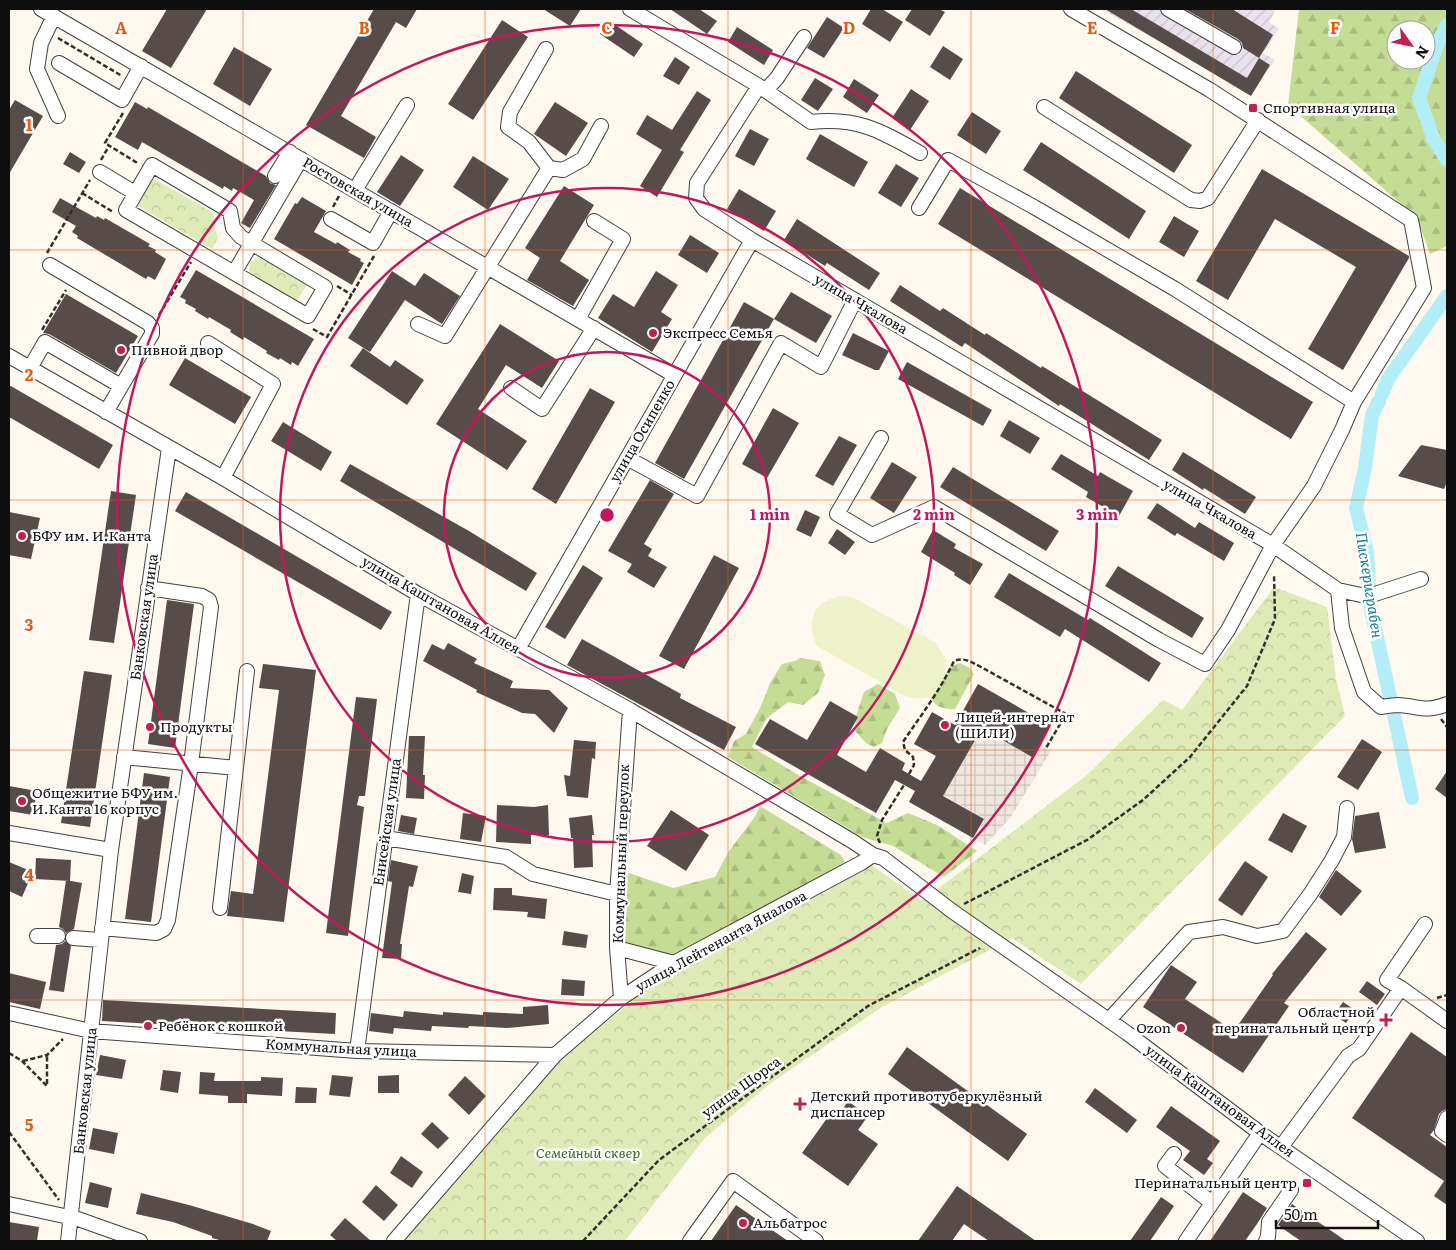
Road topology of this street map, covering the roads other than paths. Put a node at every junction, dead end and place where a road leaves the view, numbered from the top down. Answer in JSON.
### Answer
{"nodes":[{"id":1,"x":630,"y":9,"type":"edge"},
{"id":2,"x":1071,"y":9,"type":"edge"},
{"id":3,"x":1168,"y":9,"type":"edge"},
{"id":4,"x":48,"y":12,"type":"edge"},
{"id":5,"x":804,"y":37,"type":"dead end"},
{"id":6,"x":1234,"y":47,"type":"dead end"},
{"id":7,"x":546,"y":49,"type":"dead end"},
{"id":8,"x":59,"y":63,"type":"dead end"},
{"id":9,"x":141,"y":66,"type":"junction"},
{"id":10,"x":762,"y":88,"type":"junction"},
{"id":11,"x":407,"y":105,"type":"dead end"},
{"id":12,"x":1044,"y":107,"type":"dead end"},
{"id":13,"x":58,"y":116,"type":"dead end"},
{"id":14,"x":1258,"y":120,"type":"junction"},
{"id":15,"x":601,"y":126,"type":"dead end"},
{"id":16,"x":920,"y":153,"type":"dead end"},
{"id":17,"x":295,"y":156,"type":"junction"},
{"id":18,"x":549,"y":168,"type":"junction"},
{"id":19,"x":97,"y":171,"type":"road end"},
{"id":20,"x":276,"y":176,"type":"dead end"},
{"id":21,"x":355,"y":190,"type":"junction"},
{"id":22,"x":135,"y":193,"type":"junction"},
{"id":23,"x":919,"y":208,"type":"dead end"},
{"id":24,"x":391,"y":211,"type":"junction"},
{"id":25,"x":331,"y":219,"type":"dead end"},
{"id":26,"x":594,"y":221,"type":"dead end"},
{"id":27,"x":752,"y":240,"type":"junction"},
{"id":28,"x":252,"y":244,"type":"junction"},
{"id":29,"x":46,"y":263,"type":"road end"},
{"id":30,"x":489,"y":268,"type":"junction"},
{"id":31,"x":234,"y":273,"type":"junction"},
{"id":32,"x":855,"y":300,"type":"junction"},
{"id":33,"x":578,"y":319,"type":"junction"},
{"id":34,"x":418,"y":324,"type":"dead end"},
{"id":35,"x":594,"y":328,"type":"junction"},
{"id":36,"x":208,"y":344,"type":"dead end"},
{"id":37,"x":9,"y":356,"type":"edge"},
{"id":38,"x":30,"y":368,"type":"junction"},
{"id":39,"x":674,"y":374,"type":"junction"},
{"id":40,"x":121,"y":386,"type":"junction"},
{"id":41,"x":512,"y":388,"type":"dead end"},
{"id":42,"x":1354,"y":402,"type":"junction"},
{"id":43,"x":106,"y":412,"type":"junction"},
{"id":44,"x":881,"y":438,"type":"dead end"},
{"id":45,"x":169,"y":448,"type":"junction"},
{"id":46,"x":627,"y":458,"type":"junction"},
{"id":47,"x":223,"y":478,"type":"junction"},
{"id":48,"x":1273,"y":545,"type":"junction"},
{"id":49,"x":1421,"y":579,"type":"dead end"},
{"id":50,"x":148,"y":588,"type":"junction"},
{"id":51,"x":1338,"y":590,"type":"junction"},
{"id":52,"x":418,"y":594,"type":"junction"},
{"id":53,"x":518,"y":649,"type":"junction"},
{"id":54,"x":247,"y":670,"type":"dead end"},
{"id":55,"x":1447,"y":704,"type":"edge"},
{"id":56,"x":630,"y":710,"type":"junction"},
{"id":57,"x":124,"y":757,"type":"junction"},
{"id":58,"x":191,"y":764,"type":"junction"},
{"id":59,"x":236,"y":768,"type":"junction"},
{"id":60,"x":1347,"y":808,"type":"dead end"},
{"id":61,"x":9,"y":834,"type":"edge"},
{"id":62,"x":385,"y":838,"type":"junction"},
{"id":63,"x":111,"y":850,"type":"junction"},
{"id":64,"x":877,"y":853,"type":"junction"},
{"id":65,"x":617,"y":894,"type":"junction"},
{"id":66,"x":220,"y":908,"type":"dead end"},
{"id":67,"x":1425,"y":924,"type":"dead end"},
{"id":68,"x":101,"y":934,"type":"junction"},
{"id":69,"x":37,"y":936,"type":"dead end"},
{"id":70,"x":58,"y":936,"type":"dead end"},
{"id":71,"x":73,"y":938,"type":"dead end"},
{"id":72,"x":617,"y":948,"type":"junction"},
{"id":73,"x":674,"y":964,"type":"junction"},
{"id":74,"x":1401,"y":988,"type":"junction"},
{"id":75,"x":621,"y":998,"type":"junction"},
{"id":76,"x":9,"y":1013,"type":"edge"},
{"id":77,"x":1109,"y":1020,"type":"junction"},
{"id":78,"x":1447,"y":1022,"type":"edge"},
{"id":79,"x":91,"y":1031,"type":"junction"},
{"id":80,"x":357,"y":1051,"type":"junction"},
{"id":81,"x":555,"y":1055,"type":"junction"},
{"id":82,"x":1447,"y":1118,"type":"edge"},
{"id":83,"x":1260,"y":1133,"type":"junction"},
{"id":84,"x":1447,"y":1135,"type":"edge"},
{"id":85,"x":1281,"y":1146,"type":"junction"},
{"id":86,"x":1174,"y":1154,"type":"dead end"},
{"id":87,"x":1291,"y":1190,"type":"dead end"},
{"id":88,"x":1212,"y":1203,"type":"junction"},
{"id":89,"x":9,"y":1204,"type":"edge"},
{"id":90,"x":71,"y":1217,"type":"junction"},
{"id":91,"x":1269,"y":1240,"type":"edge"},
{"id":92,"x":68,"y":1241,"type":"edge"},
{"id":93,"x":140,"y":1241,"type":"edge"},
{"id":94,"x":394,"y":1241,"type":"edge"},
{"id":95,"x":690,"y":1241,"type":"edge"},
{"id":96,"x":816,"y":1241,"type":"edge"},
{"id":97,"x":1186,"y":1241,"type":"edge"},
{"id":98,"x":1417,"y":1241,"type":"edge"}],
"edges":[{"from":1,"to":10,"type":"street"},
{"from":2,"to":14,"type":"street"},
{"from":3,"to":6,"type":"street"},
{"from":4,"to":9,"type":"street","name":"Ростовская улица"},
{"from":4,"to":13,"type":"street"},
{"from":5,"to":10,"type":"street","name":"улица Чкалова"},
{"from":7,"to":18,"type":"street"},
{"from":8,"to":9,"type":"street"},
{"from":9,"to":17,"type":"street","name":"Ростовская улица"},
{"from":10,"to":16,"type":"street"},
{"from":10,"to":27,"type":"street","name":"улица Чкалова"},
{"from":11,"to":21,"type":"street"},
{"from":12,"to":14,"type":"street"},
{"from":14,"to":42,"type":"street"},
{"from":15,"to":18,"type":"street"},
{"from":17,"to":20,"type":"street"},
{"from":17,"to":21,"type":"street","name":"Ростовская улица"},
{"from":17,"to":28,"type":"street"},
{"from":18,"to":30,"type":"street"},
{"from":19,"to":22,"type":"street"},
{"from":21,"to":24,"type":"street","name":"Ростовская улица"},
{"from":22,"to":28,"type":"street"},
{"from":22,"to":31,"type":"street"},
{"from":23,"to":42,"type":"street"},
{"from":24,"to":25,"type":"street"},
{"from":24,"to":30,"type":"street","name":"Ростовская улица"},
{"from":26,"to":33,"type":"street"},
{"from":27,"to":32,"type":"street","name":"улица Чкалова"},
{"from":27,"to":39,"type":"street","name":"улица Осипенко"},
{"from":28,"to":31,"type":"street"},
{"from":28,"to":31,"type":"street"},
{"from":29,"to":40,"type":"street"},
{"from":30,"to":33,"type":"street","name":"Ростовская улица"},
{"from":30,"to":34,"type":"street"},
{"from":32,"to":46,"type":"street"},
{"from":32,"to":48,"type":"street","name":"улица Чкалова"},
{"from":33,"to":35,"type":"street","name":"Ростовская улица"},
{"from":35,"to":39,"type":"street","name":"Ростовская улица"},
{"from":35,"to":41,"type":"street"},
{"from":36,"to":47,"type":"street"},
{"from":37,"to":38,"type":"street","name":"улица Каштановая Аллея"},
{"from":38,"to":40,"type":"street"},
{"from":38,"to":43,"type":"street","name":"улица Каштановая Аллея"},
{"from":39,"to":46,"type":"street","name":"улица Осипенко"},
{"from":40,"to":43,"type":"street"},
{"from":42,"to":48,"type":"street"},
{"from":43,"to":45,"type":"street","name":"улица Каштановая Аллея"},
{"from":44,"to":48,"type":"street"},
{"from":45,"to":47,"type":"street","name":"улица Каштановая Аллея"},
{"from":45,"to":50,"type":"street","name":"Банковская улица"},
{"from":46,"to":53,"type":"street","name":"улица Осипенко"},
{"from":47,"to":52,"type":"street","name":"улица Каштановая Аллея"},
{"from":48,"to":51,"type":"street","name":"улица Чкалова"},
{"from":49,"to":51,"type":"street"},
{"from":50,"to":57,"type":"street","name":"Банковская улица"},
{"from":50,"to":58,"type":"street"},
{"from":51,"to":55,"type":"street"},
{"from":52,"to":53,"type":"street","name":"улица Каштановая Аллея"},
{"from":52,"to":62,"type":"street","name":"Енисейская улица"},
{"from":53,"to":56,"type":"street","name":"улица Каштановая Аллея"},
{"from":54,"to":59,"type":"street"},
{"from":56,"to":64,"type":"street","name":"улица Каштановая Аллея"},
{"from":56,"to":65,"type":"street","name":"Коммунальный переулок"},
{"from":57,"to":58,"type":"street"},
{"from":57,"to":63,"type":"street","name":"Банковская улица"},
{"from":58,"to":59,"type":"street"},
{"from":58,"to":68,"type":"street"},
{"from":59,"to":66,"type":"street"},
{"from":60,"to":77,"type":"street"},
{"from":61,"to":63,"type":"street"},
{"from":62,"to":65,"type":"street"},
{"from":62,"to":80,"type":"street","name":"Енисейская улица"},
{"from":63,"to":68,"type":"street","name":"Банковская улица"},
{"from":64,"to":73,"type":"street","name":"улица Лейтенанта Яналова"},
{"from":64,"to":77,"type":"street","name":"улица Каштановая Аллея"},
{"from":65,"to":72,"type":"street","name":"Коммунальный переулок"},
{"from":67,"to":74,"type":"street"},
{"from":68,"to":71,"type":"street"},
{"from":68,"to":79,"type":"street","name":"Банковская улица"},
{"from":69,"to":70,"type":"street"},
{"from":72,"to":73,"type":"street"},
{"from":72,"to":75,"type":"street","name":"Коммунальный переулок"},
{"from":73,"to":75,"type":"street","name":"улица Лейтенанта Яналова"},
{"from":74,"to":78,"type":"street"},
{"from":74,"to":85,"type":"street"},
{"from":75,"to":81,"type":"street","name":"улица Лейтенанта Яналова"},
{"from":76,"to":79,"type":"street","name":"Коммунальная улица"},
{"from":77,"to":83,"type":"street","name":"улица Каштановая Аллея"},
{"from":79,"to":80,"type":"street","name":"Коммунальная улица"},
{"from":79,"to":90,"type":"street","name":"Банковская улица"},
{"from":80,"to":81,"type":"street","name":"Коммунальная улица"},
{"from":81,"to":94,"type":"street","name":"улица Лейтенанта Яналова"},
{"from":82,"to":84,"type":"street"},
{"from":83,"to":85,"type":"street","name":"улица Каштановая Аллея"},
{"from":83,"to":88,"type":"street"},
{"from":85,"to":98,"type":"street","name":"улица Каштановая Аллея"},
{"from":86,"to":88,"type":"street"},
{"from":87,"to":91,"type":"street"},
{"from":88,"to":97,"type":"street"},
{"from":89,"to":90,"type":"street"},
{"from":90,"to":92,"type":"street","name":"Банковская улица"},
{"from":90,"to":93,"type":"street"},
{"from":95,"to":96,"type":"street"}]}
